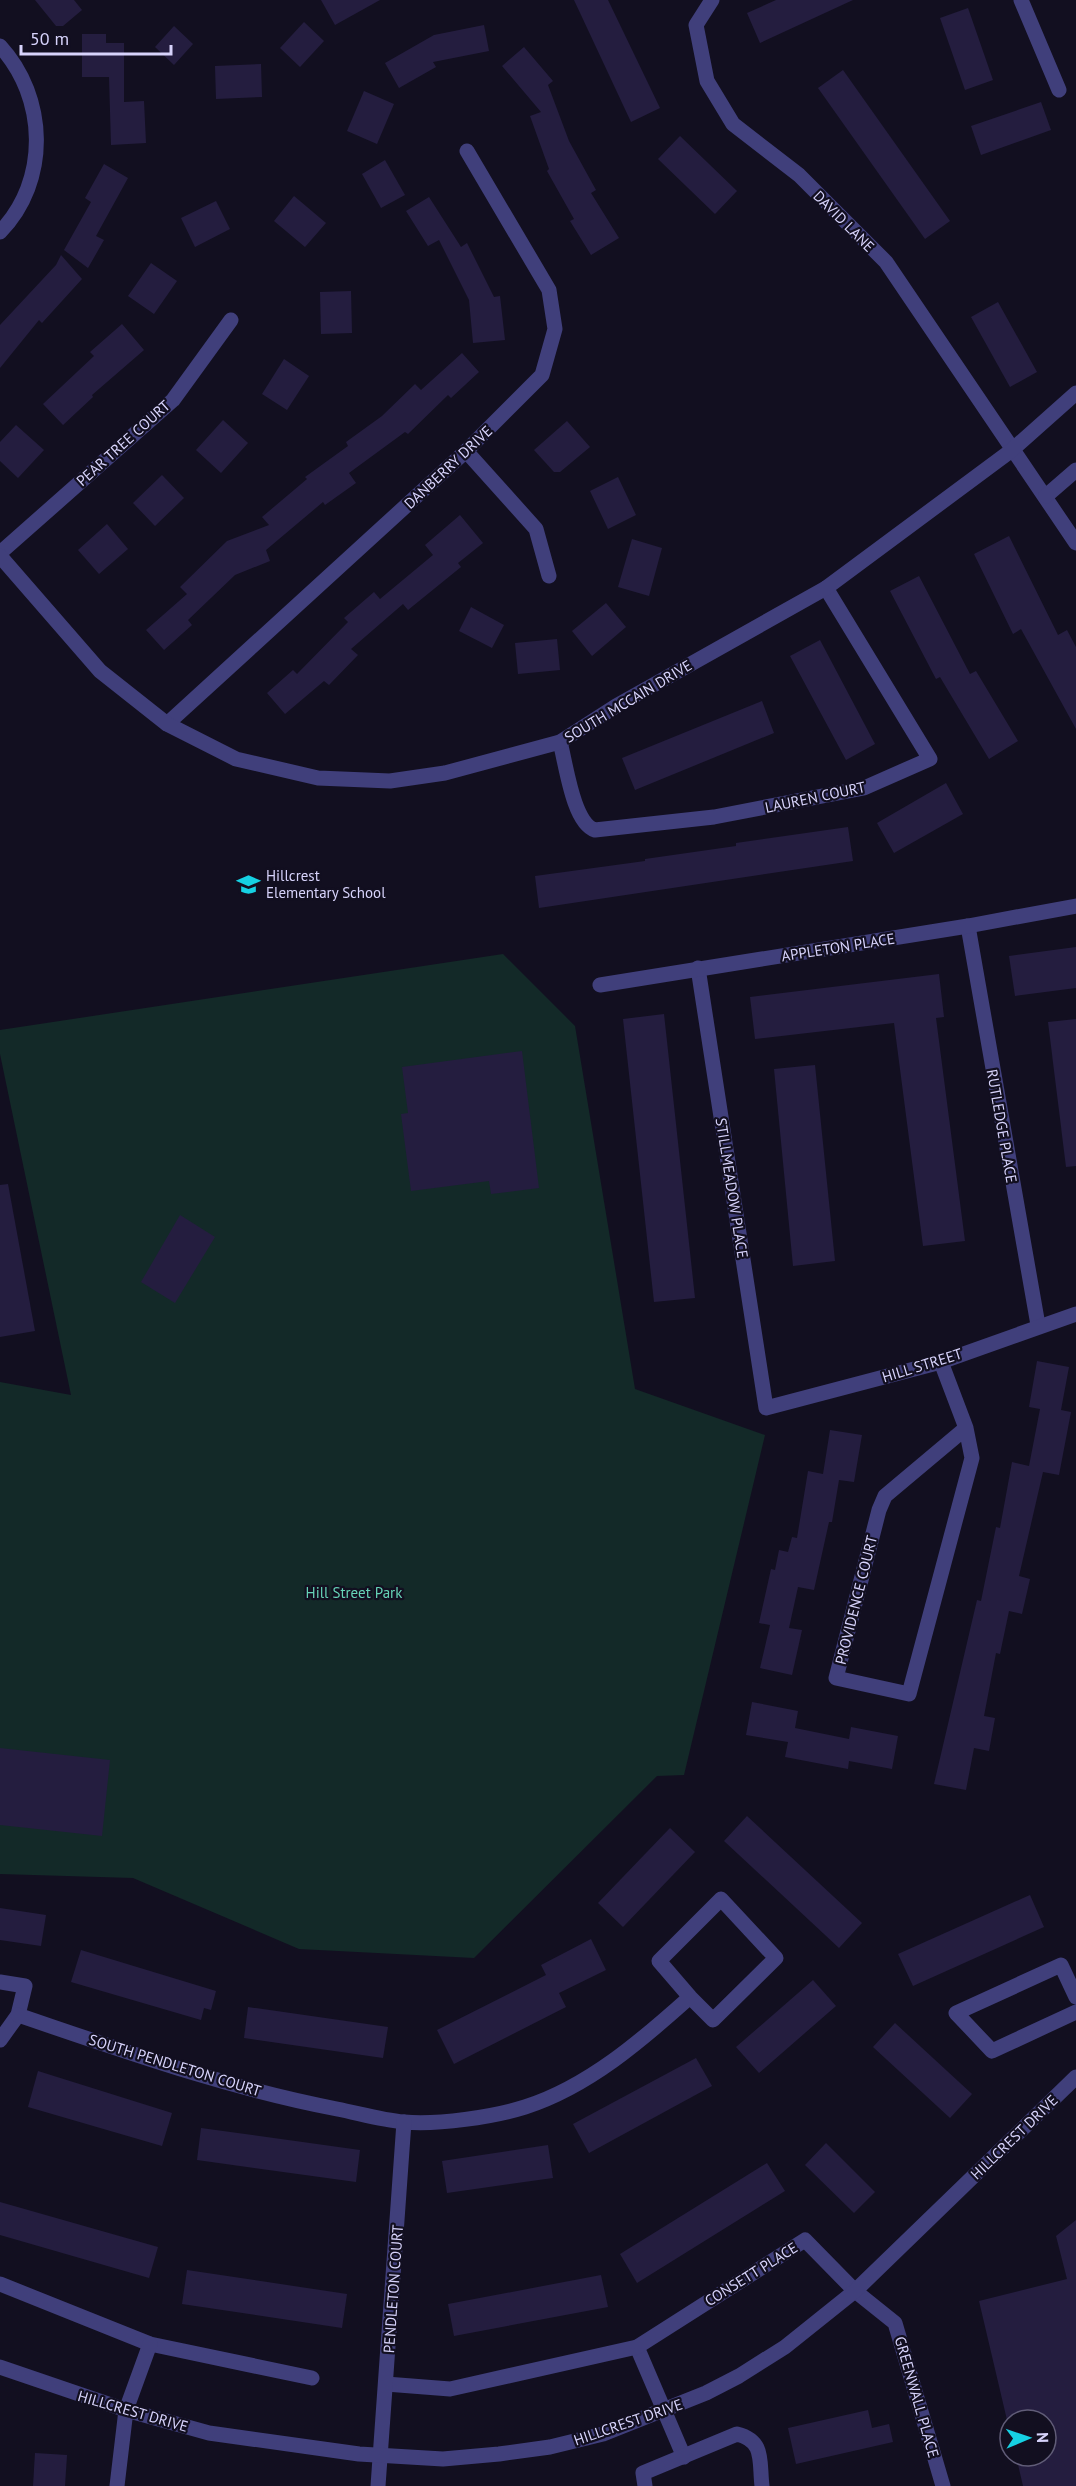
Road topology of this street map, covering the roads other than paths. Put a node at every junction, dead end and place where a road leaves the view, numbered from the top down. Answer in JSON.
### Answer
{"nodes":[{"id":1,"x":712,"y":0,"type":"edge"},
{"id":2,"x":1021,"y":0,"type":"edge"},
{"id":3,"x":0,"y":46,"type":"edge"},
{"id":4,"x":1059,"y":90,"type":"dead end"},
{"id":5,"x":467,"y":151,"type":"dead end"},
{"id":6,"x":0,"y":232,"type":"edge"},
{"id":7,"x":231,"y":320,"type":"dead end"},
{"id":8,"x":1076,"y":393,"type":"edge"},
{"id":9,"x":1012,"y":450,"type":"junction"},
{"id":10,"x":466,"y":451,"type":"junction"},
{"id":11,"x":1076,"y":470,"type":"edge"},
{"id":12,"x":1046,"y":496,"type":"junction"},
{"id":13,"x":1076,"y":543,"type":"edge"},
{"id":14,"x":0,"y":554,"type":"edge"},
{"id":15,"x":549,"y":576,"type":"dead end"},
{"id":16,"x":826,"y":588,"type":"junction"},
{"id":17,"x":166,"y":724,"type":"junction"},
{"id":18,"x":560,"y":742,"type":"junction"},
{"id":19,"x":1076,"y":906,"type":"edge"},
{"id":20,"x":968,"y":926,"type":"junction"},
{"id":21,"x":698,"y":968,"type":"junction"},
{"id":22,"x":600,"y":985,"type":"dead end"},
{"id":23,"x":1076,"y":1314,"type":"edge"},
{"id":24,"x":1038,"y":1325,"type":"junction"},
{"id":25,"x":940,"y":1362,"type":"junction"},
{"id":26,"x":766,"y":1407,"type":"joint"},
{"id":27,"x":966,"y":1428,"type":"junction"},
{"id":28,"x":0,"y":1982,"type":"edge"},
{"id":29,"x":690,"y":1997,"type":"junction"},
{"id":30,"x":1076,"y":1997,"type":"edge"},
{"id":31,"x":1076,"y":2012,"type":"edge"},
{"id":32,"x":18,"y":2015,"type":"junction"},
{"id":33,"x":0,"y":2040,"type":"edge"},
{"id":34,"x":1076,"y":2077,"type":"edge"},
{"id":35,"x":404,"y":2122,"type":"junction"},
{"id":36,"x":0,"y":2284,"type":"edge"},
{"id":37,"x":855,"y":2291,"type":"junction"},
{"id":38,"x":150,"y":2344,"type":"junction"},
{"id":39,"x":637,"y":2347,"type":"junction"},
{"id":40,"x":0,"y":2367,"type":"edge"},
{"id":41,"x":312,"y":2378,"type":"dead end"},
{"id":42,"x":386,"y":2384,"type":"junction"},
{"id":43,"x":126,"y":2410,"type":"junction"},
{"id":44,"x":664,"y":2410,"type":"junction"},
{"id":45,"x":381,"y":2456,"type":"junction"},
{"id":46,"x":684,"y":2457,"type":"junction"},
{"id":47,"x":117,"y":2486,"type":"edge"},
{"id":48,"x":378,"y":2486,"type":"edge"},
{"id":49,"x":645,"y":2486,"type":"edge"},
{"id":50,"x":762,"y":2486,"type":"edge"},
{"id":51,"x":943,"y":2486,"type":"edge"}],
"edges":[{"from":1,"to":9,"type":"street","name":"DAVID LANE"},
{"from":2,"to":4,"type":"street"},
{"from":3,"to":6,"type":"street"},
{"from":5,"to":10,"type":"street","name":"DANBERRY DRIVE"},
{"from":7,"to":14,"type":"street","name":"PEAR TREE COURT"},
{"from":8,"to":9,"type":"street","name":"SOUTH MCCAIN DRIVE"},
{"from":9,"to":12,"type":"street","name":"DAVID LANE"},
{"from":9,"to":16,"type":"street","name":"SOUTH MCCAIN DRIVE"},
{"from":10,"to":15,"type":"street"},
{"from":10,"to":17,"type":"street","name":"DANBERRY DRIVE"},
{"from":11,"to":12,"type":"street"},
{"from":12,"to":13,"type":"street","name":"DAVID LANE"},
{"from":14,"to":17,"type":"street","name":"SOUTH MCCAIN DRIVE"},
{"from":16,"to":18,"type":"street","name":"SOUTH MCCAIN DRIVE"},
{"from":16,"to":18,"type":"street","name":"LAUREN COURT"},
{"from":17,"to":18,"type":"street","name":"SOUTH MCCAIN DRIVE"},
{"from":19,"to":20,"type":"street","name":"APPLETON PLACE"},
{"from":20,"to":21,"type":"street","name":"APPLETON PLACE"},
{"from":20,"to":24,"type":"street","name":"RUTLEDGE PLACE"},
{"from":21,"to":22,"type":"street","name":"APPLETON PLACE"},
{"from":21,"to":26,"type":"street","name":"STILLMEADOW PLACE"},
{"from":23,"to":24,"type":"street","name":"HILL STREET"},
{"from":24,"to":25,"type":"street","name":"HILL STREET"},
{"from":25,"to":26,"type":"street","name":"HILL STREET"},
{"from":25,"to":27,"type":"street","name":"PROVIDENCE COURT"},
{"from":27,"to":27,"type":"street","name":"PROVIDENCE COURT"},
{"from":28,"to":32,"type":"street"},
{"from":29,"to":29,"type":"street"},
{"from":29,"to":35,"type":"street","name":"SOUTH PENDLETON COURT"},
{"from":30,"to":31,"type":"street"},
{"from":32,"to":33,"type":"street"},
{"from":32,"to":35,"type":"street","name":"SOUTH PENDLETON COURT"},
{"from":34,"to":37,"type":"street","name":"HILLCREST DRIVE"},
{"from":35,"to":42,"type":"street","name":"PENDLETON COURT"},
{"from":36,"to":38,"type":"street"},
{"from":37,"to":39,"type":"street","name":"CONSETT PLACE"},
{"from":37,"to":44,"type":"street","name":"HILLCREST DRIVE"},
{"from":37,"to":51,"type":"street","name":"GREENWALL PLACE"},
{"from":38,"to":41,"type":"street"},
{"from":38,"to":43,"type":"street"},
{"from":39,"to":42,"type":"street","name":"CONSETT PLACE"},
{"from":39,"to":44,"type":"street"},
{"from":40,"to":43,"type":"street","name":"HILLCREST DRIVE"},
{"from":42,"to":45,"type":"street","name":"PENDLETON COURT"},
{"from":43,"to":45,"type":"street","name":"HILLCREST DRIVE"},
{"from":43,"to":47,"type":"street"},
{"from":44,"to":45,"type":"street","name":"HILLCREST DRIVE"},
{"from":44,"to":46,"type":"street"},
{"from":45,"to":48,"type":"street","name":"PENDLETON COURT"},
{"from":46,"to":49,"type":"street"},
{"from":46,"to":50,"type":"street"}]}
